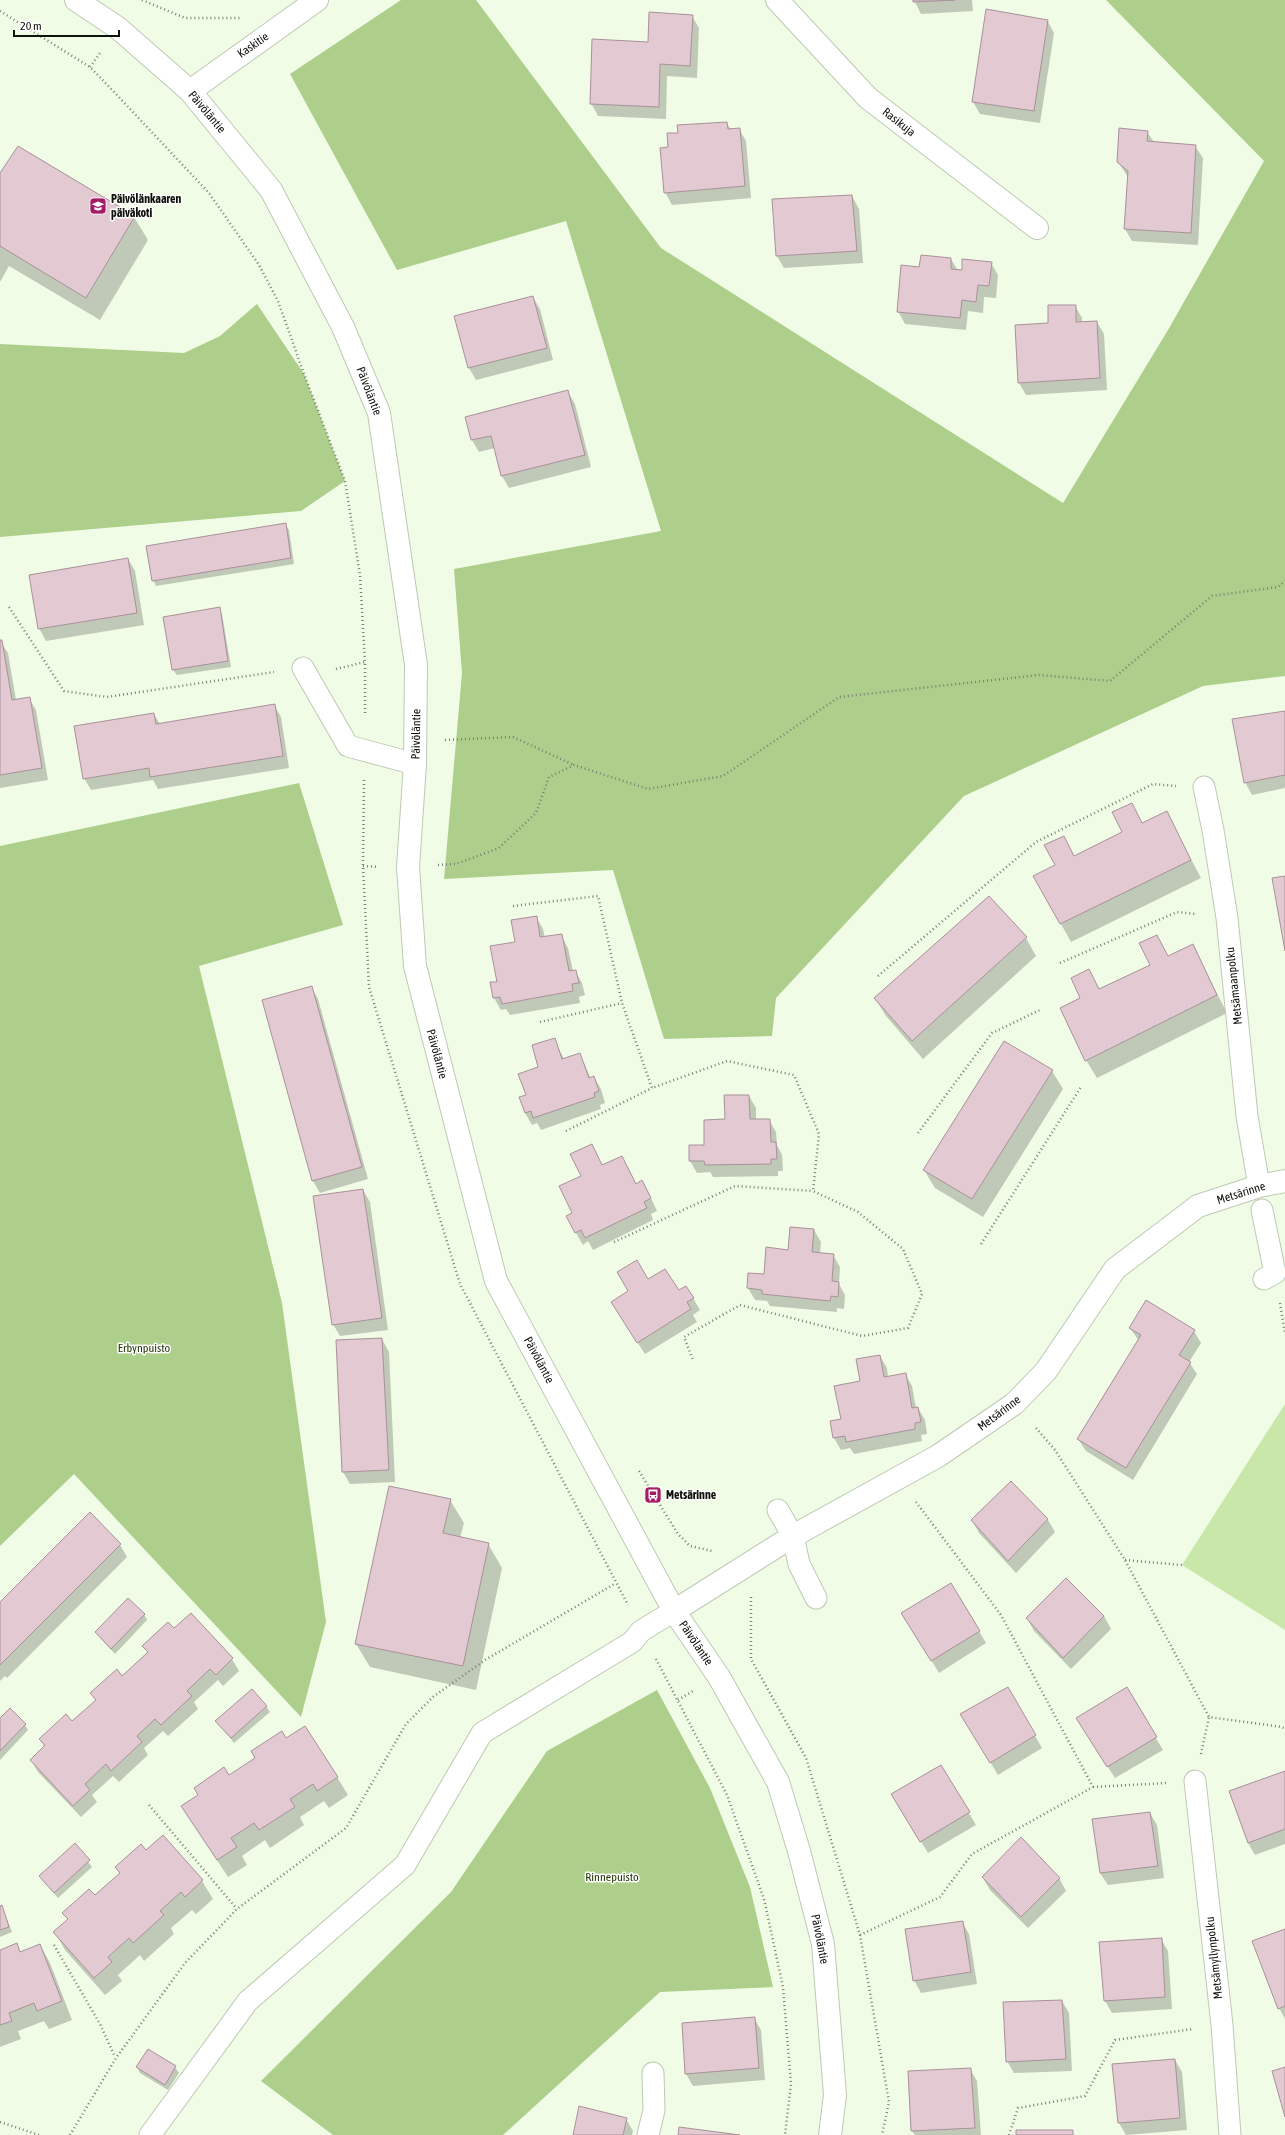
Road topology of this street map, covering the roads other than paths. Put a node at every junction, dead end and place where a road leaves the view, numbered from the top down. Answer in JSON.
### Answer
{"nodes":[{"id":1,"x":76,"y":0,"type":"edge"},
{"id":2,"x":317,"y":0,"type":"edge"},
{"id":3,"x":777,"y":0,"type":"edge"},
{"id":4,"x":190,"y":91,"type":"junction"},
{"id":5,"x":1037,"y":228,"type":"dead end"},
{"id":6,"x":303,"y":668,"type":"road end"},
{"id":7,"x":415,"y":764,"type":"junction"},
{"id":8,"x":1204,"y":787,"type":"road end"},
{"id":9,"x":1285,"y":1181,"type":"edge"},
{"id":10,"x":1259,"y":1186,"type":"junction"},
{"id":11,"x":1262,"y":1210,"type":"dead end"},
{"id":12,"x":1264,"y":1279,"type":"dead end"},
{"id":13,"x":778,"y":1510,"type":"dead end"},
{"id":14,"x":793,"y":1536,"type":"junction"},
{"id":15,"x":816,"y":1598,"type":"dead end"},
{"id":16,"x":674,"y":1611,"type":"junction"},
{"id":17,"x":1196,"y":1781,"type":"road end"},
{"id":18,"x":653,"y":2073,"type":"dead end"},
{"id":19,"x":150,"y":2135,"type":"edge"},
{"id":20,"x":648,"y":2135,"type":"edge"},
{"id":21,"x":830,"y":2135,"type":"edge"},
{"id":22,"x":1230,"y":2135,"type":"edge"}],
"edges":[{"from":1,"to":4,"type":"street","name":"Päivöläntie"},
{"from":2,"to":4,"type":"street","name":"Kaskitie"},
{"from":3,"to":5,"type":"street","name":"Rasikuja"},
{"from":4,"to":7,"type":"street","name":"Päivöläntie"},
{"from":6,"to":7,"type":"lane"},
{"from":7,"to":16,"type":"street","name":"Päivöläntie"},
{"from":8,"to":10,"type":"lane","name":"Metsämaanpolku"},
{"from":9,"to":10,"type":"street","name":"Metsärinne"},
{"from":10,"to":14,"type":"street","name":"Metsärinne"},
{"from":11,"to":12,"type":"lane"},
{"from":13,"to":14,"type":"lane"},
{"from":14,"to":15,"type":"lane"},
{"from":14,"to":16,"type":"street","name":"Metsärinne"},
{"from":16,"to":19,"type":"lane"},
{"from":16,"to":21,"type":"street","name":"Päivöläntie"},
{"from":17,"to":22,"type":"lane","name":"Metsämyllynpolku"},
{"from":18,"to":20,"type":"lane"}]}
